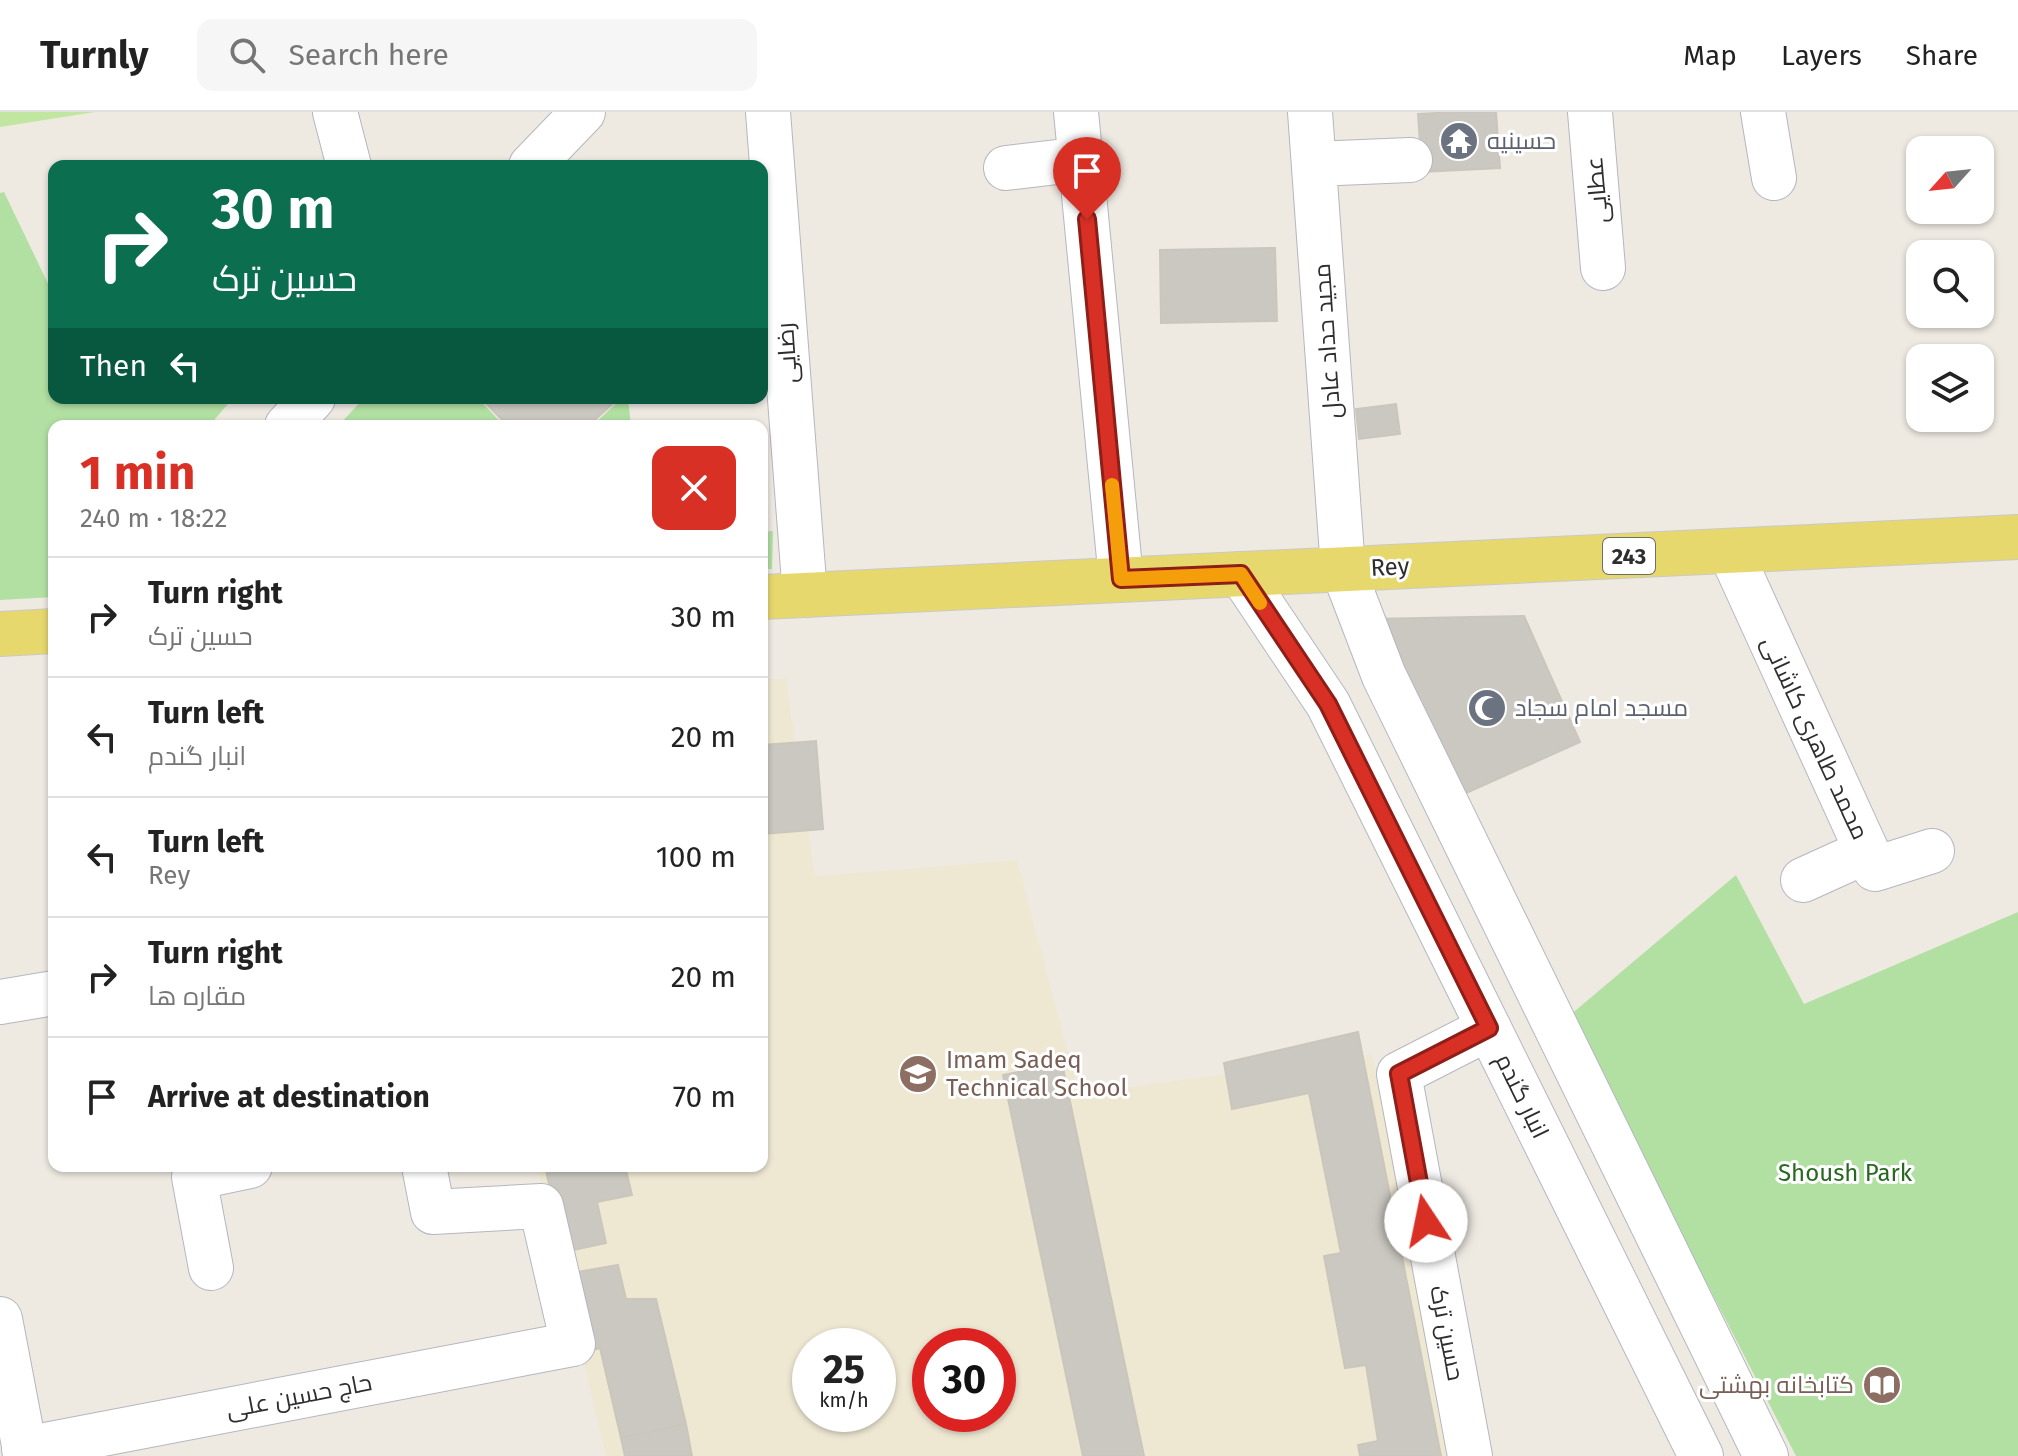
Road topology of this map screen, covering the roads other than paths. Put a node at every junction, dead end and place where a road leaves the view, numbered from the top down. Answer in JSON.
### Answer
{"nodes":[{"id":1,"x":335,"y":112,"type":"edge"},
{"id":2,"x":583,"y":112,"type":"edge"},
{"id":3,"x":768,"y":112,"type":"edge"},
{"id":4,"x":1076,"y":112,"type":"edge"},
{"id":5,"x":1310,"y":112,"type":"edge"},
{"id":6,"x":1590,"y":112,"type":"edge"},
{"id":7,"x":1763,"y":112,"type":"edge"},
{"id":8,"x":1082,"y":159,"type":"junction"},
{"id":9,"x":347,"y":160,"type":"edge"},
{"id":10,"x":537,"y":160,"type":"edge"},
{"id":11,"x":1410,"y":160,"type":"dead end"},
{"id":12,"x":1314,"y":164,"type":"junction"},
{"id":13,"x":1006,"y":168,"type":"dead end"},
{"id":14,"x":1774,"y":178,"type":"dead end"},
{"id":15,"x":1603,"y":268,"type":"dead end"},
{"id":16,"x":307,"y":404,"type":"edge"},
{"id":17,"x":293,"y":420,"type":"edge"},
{"id":18,"x":2018,"y":537,"type":"edge"},
{"id":19,"x":1730,"y":551,"type":"junction"},
{"id":20,"x":1343,"y":569,"type":"junction"},
{"id":21,"x":1241,"y":574,"type":"junction"},
{"id":22,"x":1121,"y":579,"type":"junction"},
{"id":23,"x":805,"y":595,"type":"junction"},
{"id":24,"x":768,"y":597,"type":"edge"},
{"id":25,"x":48,"y":630,"type":"edge"},
{"id":26,"x":0,"y":633,"type":"edge"},
{"id":27,"x":1867,"y":851,"type":"junction"},
{"id":28,"x":1932,"y":851,"type":"dead end"},
{"id":29,"x":1803,"y":880,"type":"dead end"},
{"id":30,"x":48,"y":994,"type":"edge"},
{"id":31,"x":0,"y":1002,"type":"edge"},
{"id":32,"x":1489,"y":1028,"type":"junction"},
{"id":33,"x":1595,"y":1107,"type":"junction"},
{"id":34,"x":1541,"y":1134,"type":"junction"},
{"id":35,"x":213,"y":1172,"type":"edge"},
{"id":36,"x":425,"y":1172,"type":"edge"},
{"id":37,"x":211,"y":1268,"type":"dead end"},
{"id":38,"x":1,"y":1332,"type":"edge"},
{"id":39,"x":25,"y":1452,"type":"edge"},
{"id":40,"x":1470,"y":1456,"type":"edge"},
{"id":41,"x":1701,"y":1456,"type":"edge"},
{"id":42,"x":1766,"y":1456,"type":"edge"}],
"edges":[{"from":1,"to":9,"type":"street"},
{"from":2,"to":10,"type":"street"},
{"from":3,"to":23,"type":"street","name":"رضایی"},
{"from":4,"to":8,"type":"street"},
{"from":5,"to":12,"type":"street","name":"مجید حداد عادل"},
{"from":6,"to":15,"type":"street","name":"عطایی"},
{"from":7,"to":14,"type":"street"},
{"from":8,"to":13,"type":"street"},
{"from":8,"to":22,"type":"street"},
{"from":11,"to":12,"type":"street"},
{"from":12,"to":20,"type":"street","name":"مجید حداد عادل"},
{"from":16,"to":17,"type":"street"},
{"from":18,"to":19,"type":"main road","name":"Rey","number":"243"},
{"from":19,"to":20,"type":"main road","name":"Rey","number":"243"},
{"from":19,"to":27,"type":"street","name":"محمد طاهری کاشانی"},
{"from":20,"to":21,"type":"main road","name":"Rey","number":"243"},
{"from":20,"to":33,"type":"street"},
{"from":21,"to":22,"type":"main road","name":"Rey","number":"243"},
{"from":21,"to":32,"type":"street","name":"انبار گندم"},
{"from":22,"to":23,"type":"main road","name":"Rey","number":"243"},
{"from":23,"to":24,"type":"main road","name":"Rey","number":"243"},
{"from":25,"to":26,"type":"main road"},
{"from":27,"to":28,"type":"street","name":"محمد طاهری کاشانی"},
{"from":27,"to":29,"type":"street"},
{"from":30,"to":31,"type":"street"},
{"from":32,"to":34,"type":"street","name":"انبار گندم"},
{"from":32,"to":40,"type":"street","name":"حسین ترک"},
{"from":33,"to":34,"type":"street"},
{"from":33,"to":42,"type":"street"},
{"from":34,"to":41,"type":"street","name":"انبار گندم"},
{"from":35,"to":37,"type":"street"},
{"from":36,"to":39,"type":"street","name":"حاج حسین علی"},
{"from":38,"to":39,"type":"street"}]}
